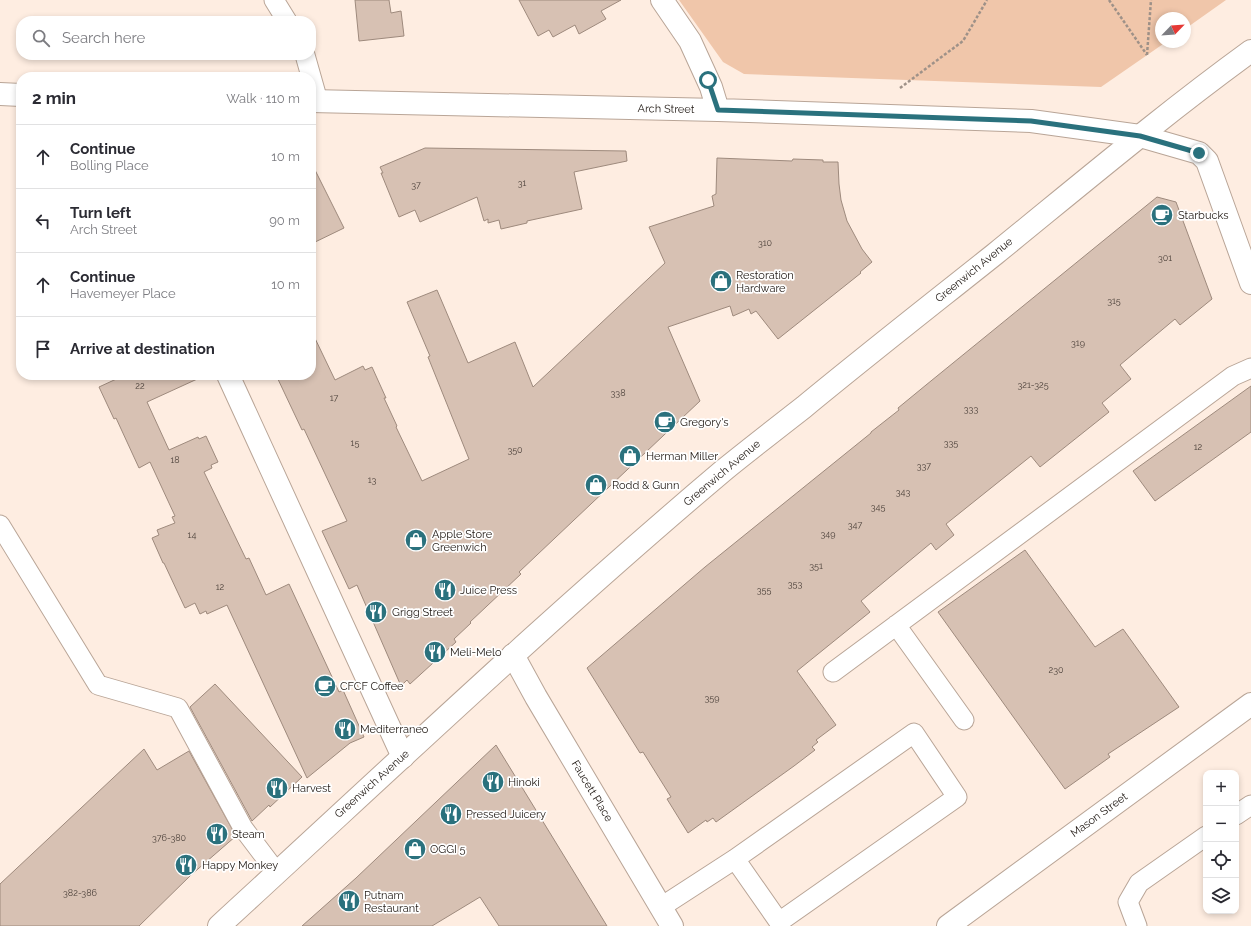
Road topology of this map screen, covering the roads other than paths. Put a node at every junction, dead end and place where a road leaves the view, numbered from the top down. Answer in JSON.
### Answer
{"nodes":[{"id":1,"x":274,"y":0,"type":"edge"},
{"id":2,"x":662,"y":0,"type":"edge"},
{"id":3,"x":284,"y":16,"type":"edge"},
{"id":4,"x":1251,"y":51,"type":"edge"},
{"id":5,"x":306,"y":60,"type":"edge"},
{"id":6,"x":308,"y":72,"type":"edge"},
{"id":7,"x":0,"y":94,"type":"edge"},
{"id":8,"x":16,"y":95,"type":"edge"},
{"id":9,"x":316,"y":101,"type":"edge"},
{"id":10,"x":718,"y":110,"type":"junction"},
{"id":11,"x":1140,"y":136,"type":"junction"},
{"id":12,"x":1251,"y":283,"type":"edge"},
{"id":13,"x":1251,"y":368,"type":"edge"},
{"id":14,"x":230,"y":380,"type":"edge"},
{"id":15,"x":0,"y":525,"type":"edge"},
{"id":16,"x":896,"y":625,"type":"junction"},
{"id":17,"x":513,"y":655,"type":"junction"},
{"id":18,"x":833,"y":672,"type":"dead end"},
{"id":19,"x":1251,"y":704,"type":"edge"},
{"id":20,"x":964,"y":720,"type":"dead end"},
{"id":21,"x":403,"y":757,"type":"junction"},
{"id":22,"x":1251,"y":805,"type":"edge"},
{"id":23,"x":1239,"y":813,"type":"edge"},
{"id":24,"x":1203,"y":838,"type":"edge"},
{"id":25,"x":735,"y":859,"type":"junction"},
{"id":26,"x":277,"y":873,"type":"junction"},
{"id":27,"x":661,"y":907,"type":"junction"},
{"id":28,"x":219,"y":926,"type":"edge"},
{"id":29,"x":672,"y":926,"type":"edge"},
{"id":30,"x":948,"y":926,"type":"edge"},
{"id":31,"x":1137,"y":926,"type":"edge"}],
"edges":[{"from":1,"to":3,"type":"lane"},
{"from":2,"to":10,"type":"street"},
{"from":4,"to":11,"type":"street","name":"Greenwich Avenue"},
{"from":5,"to":6,"type":"lane"},
{"from":7,"to":8,"type":"street"},
{"from":9,"to":10,"type":"street","name":"Arch Street"},
{"from":10,"to":11,"type":"street","name":"Arch Street"},
{"from":11,"to":12,"type":"street","name":"Arch Street"},
{"from":11,"to":17,"type":"street","name":"Greenwich Avenue"},
{"from":13,"to":16,"type":"lane"},
{"from":14,"to":21,"type":"street"},
{"from":15,"to":26,"type":"lane"},
{"from":16,"to":18,"type":"lane"},
{"from":16,"to":20,"type":"lane"},
{"from":17,"to":21,"type":"street","name":"Greenwich Avenue"},
{"from":17,"to":27,"type":"street","name":"Faucett Place"},
{"from":19,"to":30,"type":"street","name":"Mason Street"},
{"from":21,"to":26,"type":"street","name":"Greenwich Avenue"},
{"from":22,"to":23,"type":"lane"},
{"from":24,"to":31,"type":"lane"},
{"from":25,"to":25,"type":"lane"},
{"from":25,"to":27,"type":"lane"},
{"from":26,"to":28,"type":"street","name":"Greenwich Avenue"},
{"from":27,"to":29,"type":"street","name":"Faucett Place"}]}
